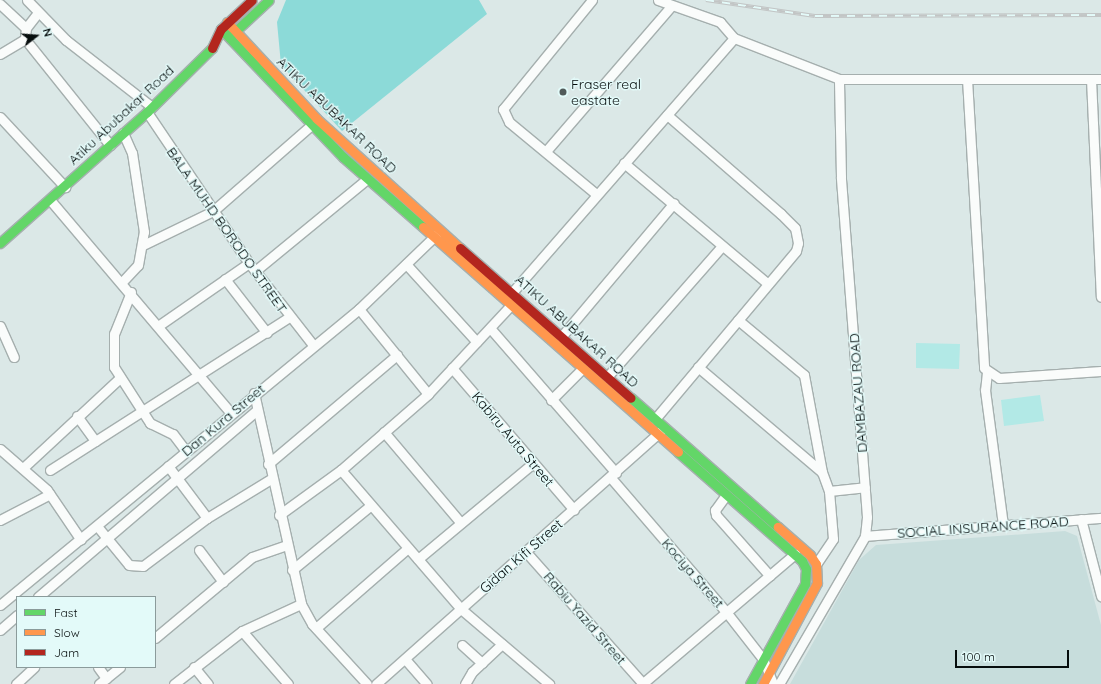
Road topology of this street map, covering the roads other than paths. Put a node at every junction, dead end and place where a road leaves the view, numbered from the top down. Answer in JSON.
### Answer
{"nodes":[{"id":1,"x":27,"y":0,"type":"edge"},
{"id":2,"x":252,"y":0,"type":"edge"},
{"id":3,"x":269,"y":0,"type":"edge"},
{"id":4,"x":592,"y":0,"type":"edge"},
{"id":5,"x":658,"y":0,"type":"edge"},
{"id":6,"x":0,"y":4,"type":"edge"},
{"id":7,"x":672,"y":5,"type":"junction"},
{"id":8,"x":37,"y":14,"type":"junction"},
{"id":9,"x":224,"y":26,"type":"junction"},
{"id":10,"x":26,"y":28,"type":"junction"},
{"id":11,"x":235,"y":31,"type":"junction"},
{"id":12,"x":228,"y":37,"type":"junction"},
{"id":13,"x":734,"y":38,"type":"junction"},
{"id":14,"x":25,"y":39,"type":"junction"},
{"id":15,"x":215,"y":45,"type":"junction"},
{"id":16,"x":0,"y":54,"type":"edge"},
{"id":17,"x":839,"y":79,"type":"junction"},
{"id":18,"x":967,"y":79,"type":"junction"},
{"id":19,"x":1091,"y":79,"type":"junction"},
{"id":20,"x":1101,"y":79,"type":"edge"},
{"id":21,"x":149,"y":110,"type":"junction"},
{"id":22,"x":667,"y":115,"type":"junction"},
{"id":23,"x":0,"y":117,"type":"edge"},
{"id":24,"x":310,"y":126,"type":"junction"},
{"id":25,"x":123,"y":134,"type":"junction"},
{"id":26,"x":110,"y":146,"type":"junction"},
{"id":27,"x":547,"y":150,"type":"junction"},
{"id":28,"x":624,"y":162,"type":"junction"},
{"id":29,"x":367,"y":179,"type":"junction"},
{"id":30,"x":65,"y":187,"type":"junction"},
{"id":31,"x":596,"y":194,"type":"junction"},
{"id":32,"x":51,"y":201,"type":"junction"},
{"id":33,"x":674,"y":203,"type":"junction"},
{"id":34,"x":213,"y":211,"type":"junction"},
{"id":35,"x":440,"y":230,"type":"junction"},
{"id":36,"x":433,"y":238,"type":"junction"},
{"id":37,"x":0,"y":243,"type":"edge"},
{"id":38,"x":143,"y":245,"type":"junction"},
{"id":39,"x":722,"y":246,"type":"junction"},
{"id":40,"x":249,"y":263,"type":"junction"},
{"id":41,"x":406,"y":264,"type":"junction"},
{"id":42,"x":255,"y":271,"type":"junction"},
{"id":43,"x":225,"y":279,"type":"junction"},
{"id":44,"x":122,"y":282,"type":"junction"},
{"id":45,"x":768,"y":284,"type":"junction"},
{"id":46,"x":131,"y":292,"type":"junction"},
{"id":47,"x":512,"y":292,"type":"junction"},
{"id":48,"x":1101,"y":297,"type":"edge"},
{"id":49,"x":508,"y":303,"type":"junction"},
{"id":50,"x":359,"y":309,"type":"junction"},
{"id":51,"x":289,"y":317,"type":"junction"},
{"id":52,"x":738,"y":320,"type":"junction"},
{"id":53,"x":0,"y":326,"type":"edge"},
{"id":54,"x":158,"y":326,"type":"junction"},
{"id":55,"x":490,"y":328,"type":"junction"},
{"id":56,"x":267,"y":333,"type":"junction"},
{"id":57,"x":561,"y":337,"type":"junction"},
{"id":58,"x":477,"y":342,"type":"junction"},
{"id":59,"x":313,"y":345,"type":"junction"},
{"id":60,"x":397,"y":355,"type":"junction"},
{"id":61,"x":14,"y":357,"type":"dead end"},
{"id":62,"x":452,"y":368,"type":"junction"},
{"id":63,"x":698,"y":368,"type":"junction"},
{"id":64,"x":582,"y":369,"type":"junction"},
{"id":65,"x":1101,"y":371,"type":"edge"},
{"id":66,"x":987,"y":372,"type":"junction"},
{"id":67,"x":199,"y":375,"type":"junction"},
{"id":68,"x":606,"y":377,"type":"junction"},
{"id":69,"x":120,"y":378,"type":"junction"},
{"id":70,"x":254,"y":393,"type":"junction"},
{"id":71,"x":428,"y":394,"type":"junction"},
{"id":72,"x":551,"y":400,"type":"junction"},
{"id":73,"x":142,"y":409,"type":"junction"},
{"id":74,"x":257,"y":410,"type":"junction"},
{"id":75,"x":231,"y":413,"type":"junction"},
{"id":76,"x":77,"y":416,"type":"junction"},
{"id":77,"x":655,"y":419,"type":"junction"},
{"id":78,"x":664,"y":427,"type":"junction"},
{"id":79,"x":384,"y":432,"type":"junction"},
{"id":80,"x":657,"y":436,"type":"junction"},
{"id":81,"x":95,"y":442,"type":"junction"},
{"id":82,"x":0,"y":449,"type":"edge"},
{"id":83,"x":186,"y":451,"type":"junction"},
{"id":84,"x":268,"y":464,"type":"junction"},
{"id":85,"x":532,"y":464,"type":"junction"},
{"id":86,"x":168,"y":466,"type":"junction"},
{"id":87,"x":23,"y":468,"type":"junction"},
{"id":88,"x":50,"y":470,"type":"dead end"},
{"id":89,"x":341,"y":470,"type":"junction"},
{"id":90,"x":822,"y":472,"type":"junction"},
{"id":91,"x":614,"y":475,"type":"junction"},
{"id":92,"x":178,"y":479,"type":"junction"},
{"id":93,"x":271,"y":479,"type":"junction"},
{"id":94,"x":865,"y":487,"type":"junction"},
{"id":95,"x":828,"y":491,"type":"junction"},
{"id":96,"x":50,"y":494,"type":"junction"},
{"id":97,"x":726,"y":496,"type":"junction"},
{"id":98,"x":371,"y":505,"type":"junction"},
{"id":99,"x":574,"y":510,"type":"junction"},
{"id":100,"x":280,"y":515,"type":"junction"},
{"id":101,"x":207,"y":518,"type":"junction"},
{"id":102,"x":1101,"y":518,"type":"edge"},
{"id":103,"x":0,"y":520,"type":"edge"},
{"id":104,"x":1081,"y":520,"type":"junction"},
{"id":105,"x":461,"y":523,"type":"junction"},
{"id":106,"x":1003,"y":525,"type":"junction"},
{"id":107,"x":97,"y":526,"type":"junction"},
{"id":108,"x":865,"y":536,"type":"junction"},
{"id":109,"x":107,"y":538,"type":"junction"},
{"id":110,"x":81,"y":540,"type":"junction"},
{"id":111,"x":286,"y":545,"type":"junction"},
{"id":112,"x":408,"y":548,"type":"junction"},
{"id":113,"x":199,"y":550,"type":"dead end"},
{"id":114,"x":526,"y":552,"type":"junction"},
{"id":115,"x":795,"y":554,"type":"junction"},
{"id":116,"x":418,"y":560,"type":"junction"},
{"id":117,"x":816,"y":564,"type":"junction"},
{"id":118,"x":292,"y":570,"type":"junction"},
{"id":119,"x":1098,"y":571,"type":"edge"},
{"id":120,"x":770,"y":576,"type":"junction"},
{"id":121,"x":223,"y":582,"type":"junction"},
{"id":122,"x":39,"y":596,"type":"edge"},
{"id":123,"x":1101,"y":596,"type":"edge"},
{"id":124,"x":300,"y":604,"type":"junction"},
{"id":125,"x":0,"y":605,"type":"edge"},
{"id":126,"x":461,"y":609,"type":"junction"},
{"id":127,"x":726,"y":613,"type":"junction"},
{"id":128,"x":16,"y":616,"type":"edge"},
{"id":129,"x":316,"y":628,"type":"junction"},
{"id":130,"x":0,"y":630,"type":"edge"},
{"id":131,"x":242,"y":631,"type":"junction"},
{"id":132,"x":156,"y":637,"type":"edge"},
{"id":133,"x":502,"y":644,"type":"junction"},
{"id":134,"x":462,"y":645,"type":"dead end"},
{"id":135,"x":405,"y":659,"type":"junction"},
{"id":136,"x":763,"y":660,"type":"junction"},
{"id":137,"x":482,"y":663,"type":"junction"},
{"id":138,"x":194,"y":667,"type":"junction"},
{"id":139,"x":33,"y":668,"type":"edge"},
{"id":140,"x":98,"y":668,"type":"edge"},
{"id":141,"x":119,"y":668,"type":"edge"},
{"id":142,"x":769,"y":672,"type":"junction"},
{"id":143,"x":103,"y":681,"type":"edge"},
{"id":144,"x":21,"y":682,"type":"edge"},
{"id":145,"x":174,"y":684,"type":"edge"},
{"id":146,"x":208,"y":684,"type":"edge"},
{"id":147,"x":288,"y":684,"type":"edge"},
{"id":148,"x":367,"y":684,"type":"edge"},
{"id":149,"x":376,"y":684,"type":"edge"},
{"id":150,"x":427,"y":684,"type":"edge"},
{"id":151,"x":465,"y":684,"type":"edge"},
{"id":152,"x":549,"y":684,"type":"edge"},
{"id":153,"x":642,"y":684,"type":"edge"},
{"id":154,"x":750,"y":684,"type":"edge"},
{"id":155,"x":763,"y":684,"type":"edge"},
{"id":156,"x":773,"y":684,"type":"edge"},
{"id":157,"x":779,"y":684,"type":"edge"}],
"edges":[{"from":1,"to":8,"type":"street","name":"BALA MUHD BORODO STREET"},
{"from":2,"to":9,"type":"street","name":"Atiku Abubakar Road"},
{"from":3,"to":11,"type":"street"},
{"from":4,"to":27,"type":"street"},
{"from":5,"to":7,"type":"street"},
{"from":6,"to":10,"type":"street"},
{"from":7,"to":13,"type":"street"},
{"from":7,"to":27,"type":"street"},
{"from":8,"to":10,"type":"street"},
{"from":8,"to":21,"type":"street","name":"BALA MUHD BORODO STREET"},
{"from":9,"to":11,"type":"street","name":"ATIKU ABUBAKAR ROAD"},
{"from":9,"to":12,"type":"street"},
{"from":9,"to":15,"type":"street","name":"Atiku Abubakar Road"},
{"from":10,"to":14,"type":"street"},
{"from":11,"to":12,"type":"street"},
{"from":11,"to":35,"type":"street","name":"ATIKU ABUBAKAR ROAD"},
{"from":12,"to":15,"type":"street"},
{"from":12,"to":24,"type":"street"},
{"from":13,"to":17,"type":"street"},
{"from":13,"to":22,"type":"street"},
{"from":14,"to":16,"type":"street"},
{"from":14,"to":26,"type":"street"},
{"from":15,"to":21,"type":"street","name":"Atiku Abubakar Road"},
{"from":17,"to":18,"type":"street"},
{"from":17,"to":94,"type":"street","name":"DAMBAZAU ROAD"},
{"from":18,"to":19,"type":"street"},
{"from":18,"to":66,"type":"street"},
{"from":19,"to":20,"type":"street"},
{"from":19,"to":48,"type":"street"},
{"from":21,"to":25,"type":"street","name":"Atiku Abubakar Road"},
{"from":21,"to":34,"type":"street","name":"BALA MUHD BORODO STREET"},
{"from":22,"to":28,"type":"street"},
{"from":22,"to":45,"type":"street"},
{"from":23,"to":30,"type":"street"},
{"from":24,"to":29,"type":"street"},
{"from":24,"to":34,"type":"street"},
{"from":25,"to":26,"type":"street","name":"Atiku Abubakar Road"},
{"from":25,"to":38,"type":"street"},
{"from":26,"to":30,"type":"street","name":"Atiku Abubakar Road"},
{"from":27,"to":31,"type":"street"},
{"from":28,"to":31,"type":"street"},
{"from":28,"to":33,"type":"street"},
{"from":29,"to":36,"type":"street"},
{"from":29,"to":42,"type":"street"},
{"from":30,"to":32,"type":"street","name":"Atiku Abubakar Road"},
{"from":31,"to":47,"type":"street"},
{"from":32,"to":37,"type":"street","name":"Atiku Abubakar Road"},
{"from":32,"to":44,"type":"street"},
{"from":33,"to":39,"type":"street"},
{"from":33,"to":57,"type":"street"},
{"from":34,"to":38,"type":"street"},
{"from":34,"to":40,"type":"street","name":"BALA MUHD BORODO STREET"},
{"from":35,"to":36,"type":"street","name":"Dan Kura Street"},
{"from":35,"to":47,"type":"street","name":"ATIKU ABUBAKAR ROAD"},
{"from":36,"to":41,"type":"street","name":"Dan Kura Street"},
{"from":36,"to":49,"type":"street"},
{"from":38,"to":44,"type":"street"},
{"from":39,"to":45,"type":"street"},
{"from":39,"to":68,"type":"street"},
{"from":40,"to":42,"type":"street","name":"BALA MUHD BORODO STREET"},
{"from":40,"to":43,"type":"street"},
{"from":41,"to":50,"type":"street","name":"Dan Kura Street"},
{"from":41,"to":58,"type":"street"},
{"from":42,"to":51,"type":"street","name":"BALA MUHD BORODO STREET"},
{"from":43,"to":54,"type":"street"},
{"from":43,"to":56,"type":"street"},
{"from":44,"to":46,"type":"street"},
{"from":45,"to":52,"type":"street"},
{"from":46,"to":54,"type":"street"},
{"from":46,"to":69,"type":"street"},
{"from":47,"to":49,"type":"street"},
{"from":47,"to":57,"type":"street","name":"ATIKU ABUBAKAR ROAD"},
{"from":49,"to":55,"type":"street"},
{"from":49,"to":64,"type":"street"},
{"from":50,"to":59,"type":"street","name":"Dan Kura Street"},
{"from":50,"to":60,"type":"street"},
{"from":51,"to":56,"type":"street"},
{"from":51,"to":59,"type":"street","name":"BALA MUHD BORODO STREET"},
{"from":52,"to":63,"type":"street"},
{"from":52,"to":90,"type":"street"},
{"from":53,"to":61,"type":"street"},
{"from":54,"to":67,"type":"street"},
{"from":55,"to":58,"type":"street"},
{"from":55,"to":72,"type":"street","name":"Kociya Street"},
{"from":56,"to":67,"type":"street"},
{"from":57,"to":68,"type":"street","name":"ATIKU ABUBAKAR ROAD"},
{"from":58,"to":62,"type":"street"},
{"from":59,"to":70,"type":"street","name":"Dan Kura Street"},
{"from":60,"to":71,"type":"street"},
{"from":60,"to":84,"type":"street"},
{"from":62,"to":71,"type":"street"},
{"from":62,"to":85,"type":"street","name":"Kabiru Auta Street"},
{"from":63,"to":77,"type":"street"},
{"from":63,"to":90,"type":"street"},
{"from":64,"to":72,"type":"street"},
{"from":64,"to":80,"type":"street"},
{"from":65,"to":66,"type":"street"},
{"from":66,"to":106,"type":"street"},
{"from":67,"to":73,"type":"street"},
{"from":67,"to":75,"type":"street"},
{"from":68,"to":77,"type":"street","name":"ATIKU ABUBAKAR ROAD"},
{"from":69,"to":73,"type":"street"},
{"from":69,"to":76,"type":"street"},
{"from":70,"to":74,"type":"street"},
{"from":70,"to":75,"type":"street","name":"Dan Kura Street"},
{"from":71,"to":79,"type":"street"},
{"from":72,"to":91,"type":"street","name":"Kociya Street"},
{"from":73,"to":81,"type":"street"},
{"from":73,"to":83,"type":"street"},
{"from":74,"to":84,"type":"street"},
{"from":74,"to":92,"type":"street"},
{"from":75,"to":83,"type":"street","name":"Dan Kura Street"},
{"from":76,"to":81,"type":"street"},
{"from":76,"to":87,"type":"street"},
{"from":77,"to":78,"type":"street","name":"ATIKU ABUBAKAR ROAD"},
{"from":78,"to":80,"type":"street","name":"Gidan Kifi Street"},
{"from":78,"to":117,"type":"street","name":"ATIKU ABUBAKAR ROAD"},
{"from":79,"to":89,"type":"street"},
{"from":79,"to":105,"type":"street"},
{"from":80,"to":91,"type":"street","name":"Gidan Kifi Street"},
{"from":80,"to":97,"type":"street"},
{"from":81,"to":88,"type":"street"},
{"from":82,"to":87,"type":"street"},
{"from":83,"to":86,"type":"street","name":"Dan Kura Street"},
{"from":84,"to":93,"type":"street"},
{"from":85,"to":99,"type":"street","name":"Kabiru Auta Street"},
{"from":85,"to":105,"type":"street"},
{"from":86,"to":92,"type":"street"},
{"from":86,"to":107,"type":"street","name":"Dan Kura Street"},
{"from":87,"to":96,"type":"street"},
{"from":89,"to":98,"type":"street"},
{"from":89,"to":100,"type":"street"},
{"from":90,"to":95,"type":"street"},
{"from":91,"to":99,"type":"street","name":"Gidan Kifi Street"},
{"from":91,"to":127,"type":"street","name":"Kociya Street"},
{"from":92,"to":101,"type":"street"},
{"from":92,"to":109,"type":"street"},
{"from":93,"to":100,"type":"street"},
{"from":93,"to":101,"type":"street"},
{"from":94,"to":95,"type":"street"},
{"from":94,"to":108,"type":"street","name":"DAMBAZAU ROAD"},
{"from":95,"to":117,"type":"street"},
{"from":96,"to":103,"type":"street"},
{"from":96,"to":110,"type":"street"},
{"from":97,"to":115,"type":"street"},
{"from":97,"to":120,"type":"street"},
{"from":98,"to":112,"type":"street"},
{"from":98,"to":118,"type":"street"},
{"from":99,"to":114,"type":"street","name":"Gidan Kifi Street"},
{"from":100,"to":111,"type":"street"},
{"from":101,"to":109,"type":"street"},
{"from":102,"to":104,"type":"street","name":"SOCIAL INSURANCE ROAD"},
{"from":104,"to":106,"type":"street","name":"SOCIAL INSURANCE ROAD"},
{"from":104,"to":119,"type":"street"},
{"from":105,"to":116,"type":"street"},
{"from":106,"to":108,"type":"street","name":"SOCIAL INSURANCE ROAD"},
{"from":107,"to":109,"type":"street"},
{"from":107,"to":110,"type":"street","name":"Dan Kura Street"},
{"from":108,"to":157,"type":"street"},
{"from":109,"to":122,"type":"street"},
{"from":110,"to":125,"type":"street","name":"Dan Kura Street"},
{"from":111,"to":118,"type":"street"},
{"from":111,"to":121,"type":"street"},
{"from":112,"to":116,"type":"street"},
{"from":112,"to":129,"type":"street"},
{"from":113,"to":121,"type":"street"},
{"from":114,"to":126,"type":"street","name":"Gidan Kifi Street"},
{"from":114,"to":153,"type":"street","name":"Rabiu Yazid Street"},
{"from":115,"to":120,"type":"street"},
{"from":115,"to":136,"type":"street"},
{"from":116,"to":126,"type":"street"},
{"from":117,"to":142,"type":"street"},
{"from":118,"to":124,"type":"street"},
{"from":119,"to":123,"type":"street"},
{"from":120,"to":127,"type":"street"},
{"from":121,"to":132,"type":"street"},
{"from":124,"to":129,"type":"street"},
{"from":124,"to":131,"type":"street"},
{"from":126,"to":133,"type":"street"},
{"from":126,"to":135,"type":"street","name":"Gidan Kifi Street"},
{"from":127,"to":136,"type":"street","name":"Kociya Street"},
{"from":127,"to":153,"type":"street"},
{"from":128,"to":130,"type":"street"},
{"from":129,"to":148,"type":"street"},
{"from":131,"to":138,"type":"street"},
{"from":131,"to":147,"type":"street"},
{"from":133,"to":137,"type":"street"},
{"from":133,"to":152,"type":"street"},
{"from":134,"to":137,"type":"street"},
{"from":135,"to":149,"type":"street","name":"Gidan Kifi Street"},
{"from":135,"to":150,"type":"street"},
{"from":136,"to":142,"type":"street","name":"Kociya Street"},
{"from":136,"to":154,"type":"street"},
{"from":137,"to":151,"type":"street"},
{"from":138,"to":145,"type":"street"},
{"from":138,"to":146,"type":"street"},
{"from":139,"to":144,"type":"street"},
{"from":140,"to":143,"type":"street"},
{"from":141,"to":143,"type":"street"},
{"from":142,"to":155,"type":"street"},
{"from":142,"to":156,"type":"street","name":"Kociya Street"}]}
